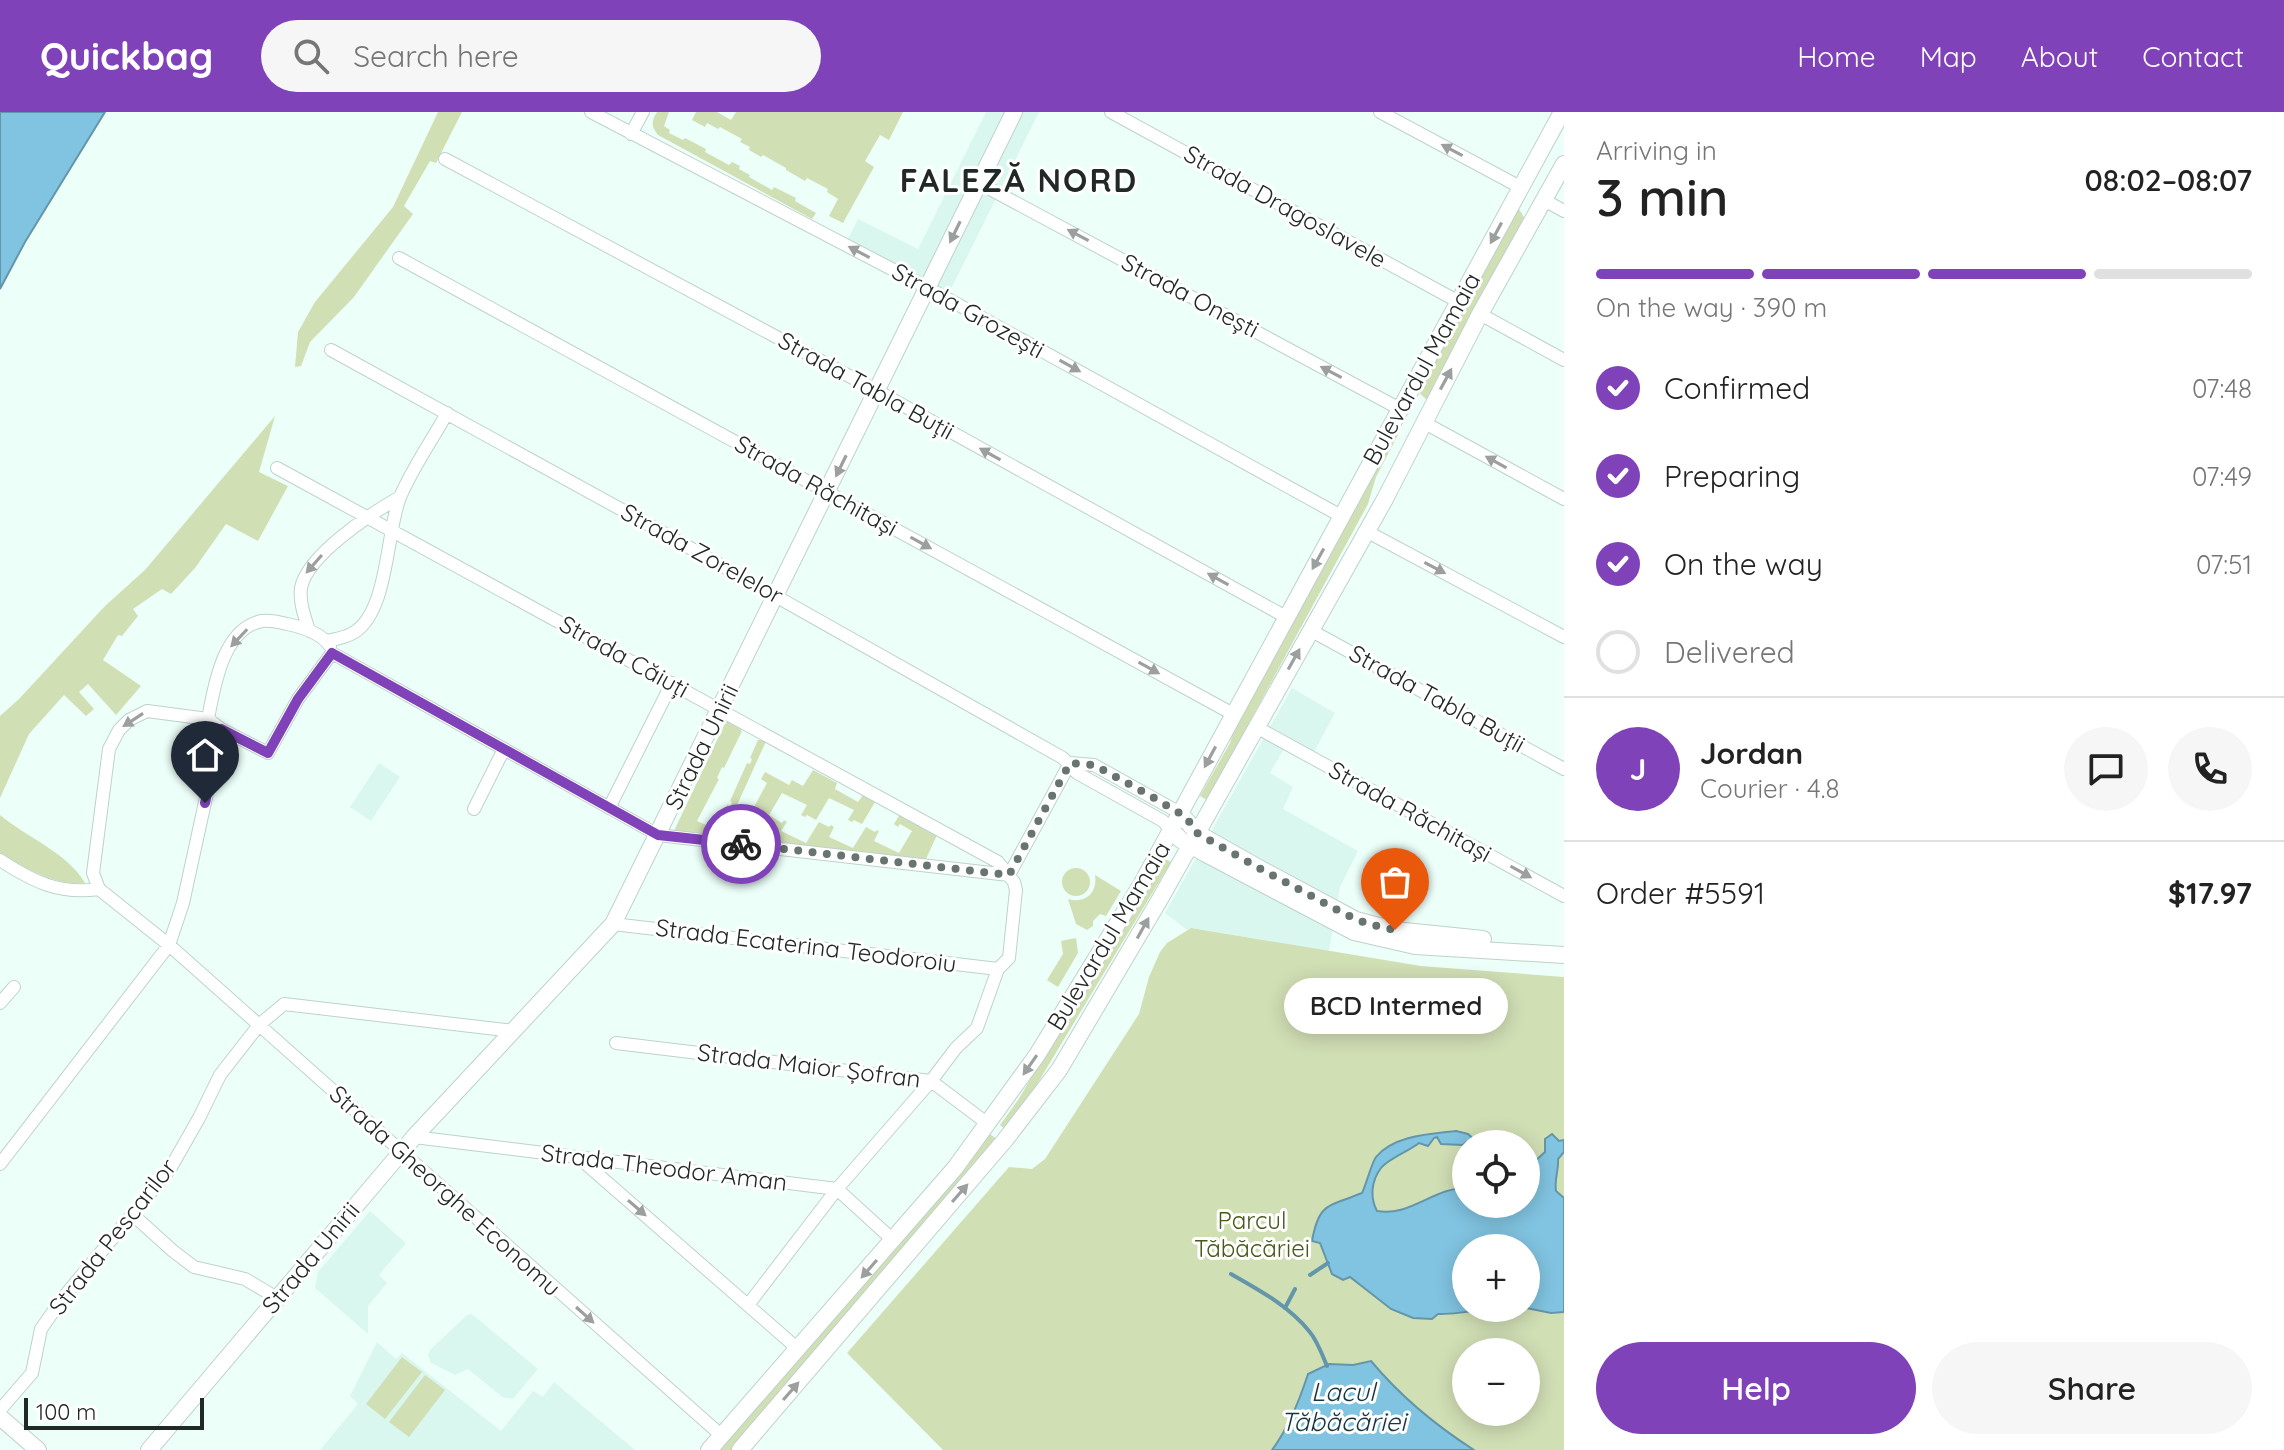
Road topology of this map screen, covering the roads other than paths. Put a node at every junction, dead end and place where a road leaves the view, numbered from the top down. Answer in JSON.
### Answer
{"nodes":[{"id":1,"x":591,"y":112,"type":"edge"},
{"id":2,"x":643,"y":112,"type":"edge"},
{"id":3,"x":1014,"y":112,"type":"edge"},
{"id":4,"x":1111,"y":112,"type":"edge"},
{"id":5,"x":1380,"y":112,"type":"edge"},
{"id":6,"x":1561,"y":114,"type":"edge"},
{"id":7,"x":631,"y":134,"type":"junction"},
{"id":8,"x":445,"y":159,"type":"dead end"},
{"id":9,"x":1564,"y":164,"type":"edge"},
{"id":10,"x":979,"y":183,"type":"junction"},
{"id":11,"x":1520,"y":187,"type":"junction"},
{"id":12,"x":1544,"y":200,"type":"junction"},
{"id":13,"x":1564,"y":211,"type":"edge"},
{"id":14,"x":1535,"y":215,"type":"junction"},
{"id":15,"x":399,"y":258,"type":"dead end"},
{"id":16,"x":928,"y":288,"type":"junction"},
{"id":17,"x":1459,"y":302,"type":"junction"},
{"id":18,"x":1480,"y":314,"type":"junction"},
{"id":19,"x":331,"y":350,"type":"dead end"},
{"id":20,"x":1564,"y":360,"type":"edge"},
{"id":21,"x":877,"y":391,"type":"junction"},
{"id":22,"x":1404,"y":402,"type":"junction"},
{"id":23,"x":447,"y":413,"type":"junction"},
{"id":24,"x":1423,"y":422,"type":"junction"},
{"id":25,"x":277,"y":468,"type":"dead end"},
{"id":26,"x":828,"y":492,"type":"junction"},
{"id":27,"x":400,"y":497,"type":"junction"},
{"id":28,"x":1385,"y":499,"type":"junction"},
{"id":29,"x":1564,"y":499,"type":"edge"},
{"id":30,"x":368,"y":516,"type":"junction"},
{"id":31,"x":1341,"y":516,"type":"junction"},
{"id":32,"x":391,"y":529,"type":"junction"},
{"id":33,"x":1366,"y":531,"type":"junction"},
{"id":34,"x":777,"y":596,"type":"junction"},
{"id":35,"x":1286,"y":617,"type":"junction"},
{"id":36,"x":1310,"y":630,"type":"junction"},
{"id":37,"x":309,"y":631,"type":"junction"},
{"id":38,"x":1564,"y":637,"type":"edge"},
{"id":39,"x":329,"y":647,"type":"junction"},
{"id":40,"x":672,"y":683,"type":"junction"},
{"id":41,"x":720,"y":710,"type":"junction"},
{"id":42,"x":1233,"y":714,"type":"junction"},
{"id":43,"x":208,"y":719,"type":"junction"},
{"id":44,"x":1256,"y":727,"type":"junction"},
{"id":45,"x":221,"y":729,"type":"junction"},
{"id":46,"x":504,"y":749,"type":"junction"},
{"id":47,"x":1070,"y":763,"type":"junction"},
{"id":48,"x":1564,"y":769,"type":"edge"},
{"id":49,"x":609,"y":808,"type":"junction"},
{"id":50,"x":474,"y":809,"type":"dead end"},
{"id":51,"x":1180,"y":813,"type":"junction"},
{"id":52,"x":1171,"y":830,"type":"junction"},
{"id":53,"x":658,"y":835,"type":"junction"},
{"id":54,"x":1194,"y":839,"type":"junction"},
{"id":55,"x":0,"y":860,"type":"edge"},
{"id":56,"x":1009,"y":875,"type":"junction"},
{"id":57,"x":99,"y":889,"type":"junction"},
{"id":58,"x":1564,"y":896,"type":"edge"},
{"id":59,"x":613,"y":924,"type":"junction"},
{"id":60,"x":169,"y":945,"type":"junction"},
{"id":61,"x":1563,"y":948,"type":"edge"},
{"id":62,"x":998,"y":969,"type":"junction"},
{"id":63,"x":14,"y":987,"type":"dead end"},
{"id":64,"x":0,"y":1003,"type":"edge"},
{"id":65,"x":259,"y":1025,"type":"junction"},
{"id":66,"x":513,"y":1031,"type":"junction"},
{"id":67,"x":616,"y":1043,"type":"dead end"},
{"id":68,"x":931,"y":1081,"type":"junction"},
{"id":69,"x":988,"y":1124,"type":"junction"},
{"id":70,"x":414,"y":1137,"type":"junction"},
{"id":71,"x":401,"y":1152,"type":"junction"},
{"id":72,"x":578,"y":1157,"type":"junction"},
{"id":73,"x":0,"y":1164,"type":"edge"},
{"id":74,"x":837,"y":1189,"type":"junction"},
{"id":75,"x":132,"y":1214,"type":"junction"},
{"id":76,"x":894,"y":1241,"type":"junction"},
{"id":77,"x":277,"y":1298,"type":"junction"},
{"id":78,"x":748,"y":1305,"type":"junction"},
{"id":79,"x":798,"y":1349,"type":"junction"},
{"id":80,"x":0,"y":1410,"type":"edge"},
{"id":81,"x":0,"y":1417,"type":"edge"},
{"id":82,"x":722,"y":1436,"type":"junction"},
{"id":83,"x":38,"y":1450,"type":"edge"},
{"id":84,"x":149,"y":1450,"type":"edge"},
{"id":85,"x":709,"y":1450,"type":"edge"},
{"id":86,"x":740,"y":1450,"type":"edge"}],
"edges":[{"from":1,"to":7,"type":"street","name":"Strada Grozești"},
{"from":2,"to":7,"type":"street"},
{"from":3,"to":10,"type":"main road","name":"Strada Unirii"},
{"from":4,"to":17,"type":"street","name":"Strada Dragoslavele"},
{"from":11,"to":5,"type":"street","one_way":true},
{"from":6,"to":11,"type":"main road","name":"Bulevardul Mamaia"},
{"from":6,"to":14,"type":"main road"},
{"from":16,"to":7,"type":"street","name":"Strada Grozești","one_way":true},
{"from":8,"to":21,"type":"street","name":"Strada Tabla Buții"},
{"from":9,"to":12,"type":"main road","name":"Bulevardul Mamaia"},
{"from":10,"to":16,"type":"main road","name":"Strada Unirii","one_way":true},
{"from":22,"to":10,"type":"street","name":"Strada Onești","one_way":true},
{"from":11,"to":17,"type":"main road","name":"Bulevardul Mamaia","one_way":true},
{"from":12,"to":13,"type":"street"},
{"from":12,"to":14,"type":"main road","name":"Bulevardul Mamaia"},
{"from":14,"to":18,"type":"main road","name":"Bulevardul Mamaia"},
{"from":15,"to":26,"type":"street","name":"Strada Răchitași"},
{"from":16,"to":21,"type":"main road","name":"Strada Unirii"},
{"from":16,"to":31,"type":"street","name":"Strada Grozești","one_way":true},
{"from":17,"to":22,"type":"main road","name":"Bulevardul Mamaia"},
{"from":18,"to":20,"type":"street"},
{"from":24,"to":18,"type":"main road","name":"Bulevardul Mamaia","one_way":true},
{"from":19,"to":23,"type":"street","name":"Strada Zorelelor"},
{"from":21,"to":26,"type":"main road","name":"Strada Unirii","one_way":true},
{"from":35,"to":21,"type":"street","name":"Strada Tabla Buții","one_way":true},
{"from":22,"to":28,"type":"main road"},
{"from":22,"to":31,"type":"main road","name":"Bulevardul Mamaia"},
{"from":23,"to":27,"type":"street"},
{"from":23,"to":34,"type":"street","name":"Strada Zorelelor"},
{"from":24,"to":28,"type":"main road","name":"Bulevardul Mamaia"},
{"from":29,"to":24,"type":"street","one_way":true},
{"from":25,"to":30,"type":"street","name":"Strada Căiuți"},
{"from":26,"to":34,"type":"main road","name":"Strada Unirii"},
{"from":26,"to":42,"type":"street","name":"Strada Răchitași","one_way":true},
{"from":27,"to":30,"type":"street"},
{"from":27,"to":32,"type":"street"},
{"from":28,"to":33,"type":"main road","name":"Bulevardul Mamaia"},
{"from":30,"to":32,"type":"street","name":"Strada Căiuți"},
{"from":30,"to":37,"type":"street","one_way":true},
{"from":31,"to":35,"type":"main road","name":"Bulevardul Mamaia","one_way":true},
{"from":32,"to":39,"type":"street"},
{"from":32,"to":40,"type":"street","name":"Strada Căiuți"},
{"from":33,"to":36,"type":"main road","name":"Bulevardul Mamaia"},
{"from":33,"to":38,"type":"street","one_way":true},
{"from":34,"to":41,"type":"main road","name":"Strada Unirii"},
{"from":34,"to":47,"type":"street","name":"Strada Zorelelor"},
{"from":35,"to":42,"type":"main road","name":"Bulevardul Mamaia"},
{"from":44,"to":36,"type":"main road","name":"Bulevardul Mamaia","one_way":true},
{"from":36,"to":48,"type":"street","name":"Strada Tabla Buții"},
{"from":37,"to":39,"type":"street"},
{"from":37,"to":43,"type":"street","one_way":true},
{"from":39,"to":45,"type":"street"},
{"from":39,"to":46,"type":"street"},
{"from":40,"to":41,"type":"street","name":"Strada Căiuți"},
{"from":40,"to":49,"type":"street"},
{"from":41,"to":53,"type":"main road","name":"Strada Unirii"},
{"from":41,"to":56,"type":"street","name":"Strada Căiuți"},
{"from":42,"to":51,"type":"main road","name":"Bulevardul Mamaia","one_way":true},
{"from":43,"to":45,"type":"street"},
{"from":43,"to":57,"type":"street","one_way":true},
{"from":44,"to":54,"type":"main road","name":"Bulevardul Mamaia"},
{"from":44,"to":58,"type":"street","name":"Strada Răchitași","one_way":true},
{"from":45,"to":60,"type":"street"},
{"from":46,"to":49,"type":"street"},
{"from":46,"to":50,"type":"street"},
{"from":47,"to":51,"type":"street","name":"Strada Zorelelor"},
{"from":47,"to":52,"type":"street","name":"Strada Zorelelor"},
{"from":47,"to":56,"type":"street"},
{"from":49,"to":53,"type":"street"},
{"from":51,"to":52,"type":"main road","name":"Bulevardul Mamaia"},
{"from":51,"to":54,"type":"main road"},
{"from":52,"to":54,"type":"main road"},
{"from":52,"to":69,"type":"main road","name":"Bulevardul Mamaia","one_way":true},
{"from":53,"to":56,"type":"street"},
{"from":53,"to":59,"type":"main road","name":"Strada Unirii"},
{"from":54,"to":61,"type":"main road"},
{"from":86,"to":54,"type":"main road","name":"Bulevardul Mamaia","one_way":true},
{"from":55,"to":57,"type":"street"},
{"from":56,"to":62,"type":"street"},
{"from":57,"to":60,"type":"street"},
{"from":59,"to":62,"type":"street","name":"Strada Ecaterina Teodoroiu"},
{"from":59,"to":66,"type":"main road","name":"Strada Unirii"},
{"from":60,"to":65,"type":"street","name":"Strada Gheorghe Economu"},
{"from":60,"to":73,"type":"street"},
{"from":62,"to":68,"type":"street"},
{"from":63,"to":64,"type":"street"},
{"from":65,"to":66,"type":"street"},
{"from":65,"to":71,"type":"street","name":"Strada Gheorghe Economu"},
{"from":65,"to":75,"type":"street","name":"Strada Pescarilor"},
{"from":66,"to":70,"type":"main road","name":"Strada Unirii"},
{"from":67,"to":68,"type":"street","name":"Strada Maior Șofran"},
{"from":68,"to":69,"type":"street","name":"Strada Maior Șofran"},
{"from":68,"to":74,"type":"street"},
{"from":69,"to":76,"type":"main road","name":"Bulevardul Mamaia"},
{"from":70,"to":71,"type":"main road","name":"Strada Unirii"},
{"from":70,"to":72,"type":"street","name":"Strada Theodor Aman"},
{"from":71,"to":77,"type":"main road","name":"Strada Unirii"},
{"from":71,"to":82,"type":"street","name":"Strada Gheorghe Economu","one_way":true},
{"from":72,"to":74,"type":"street","name":"Strada Theodor Aman"},
{"from":72,"to":78,"type":"street","one_way":true},
{"from":74,"to":76,"type":"street"},
{"from":74,"to":78,"type":"street"},
{"from":75,"to":77,"type":"street"},
{"from":75,"to":80,"type":"street","name":"Strada Pescarilor"},
{"from":76,"to":79,"type":"main road","name":"Bulevardul Mamaia","one_way":true},
{"from":77,"to":84,"type":"main road","name":"Strada Unirii"},
{"from":78,"to":79,"type":"street"},
{"from":79,"to":82,"type":"main road","name":"Bulevardul Mamaia"},
{"from":81,"to":83,"type":"main road"},
{"from":82,"to":85,"type":"main road","name":"Bulevardul Mamaia"}]}
